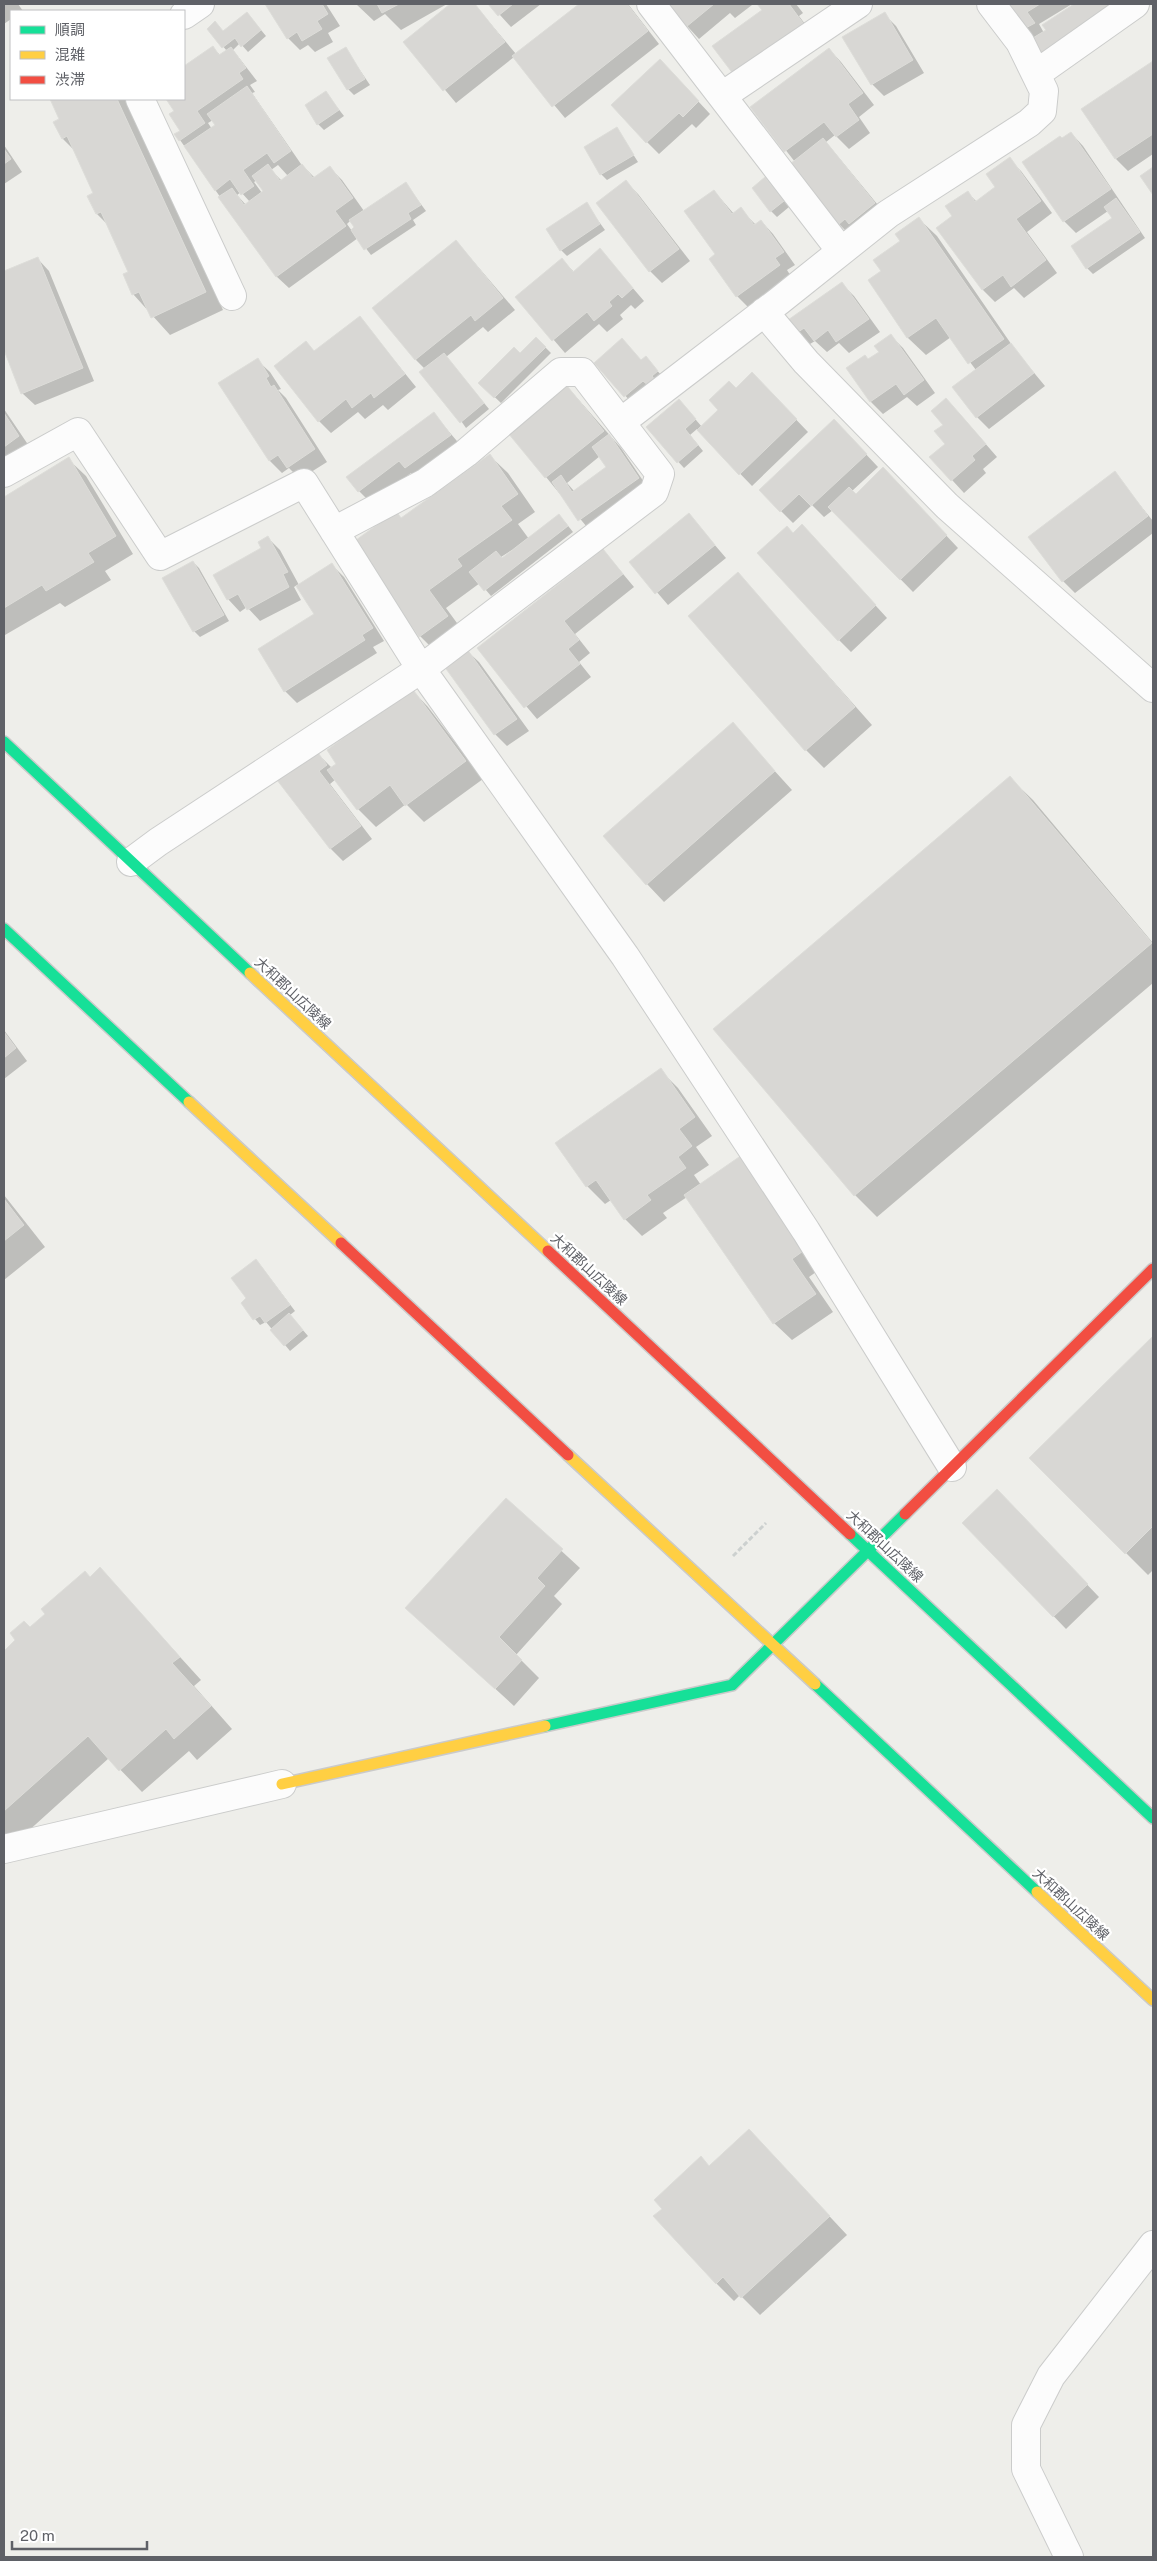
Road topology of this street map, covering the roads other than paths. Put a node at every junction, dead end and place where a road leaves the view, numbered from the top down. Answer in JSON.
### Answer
{"nodes":[{"id":1,"x":200,"y":4,"type":"edge"},
{"id":2,"x":651,"y":4,"type":"edge"},
{"id":3,"x":858,"y":4,"type":"edge"},
{"id":4,"x":991,"y":4,"type":"edge"},
{"id":5,"x":1135,"y":4,"type":"edge"},
{"id":6,"x":185,"y":14,"type":"edge"},
{"id":7,"x":1036,"y":74,"type":"junction"},
{"id":8,"x":722,"y":96,"type":"junction"},
{"id":9,"x":140,"y":100,"type":"edge"},
{"id":10,"x":841,"y":251,"type":"junction"},
{"id":11,"x":232,"y":296,"type":"dead end"},
{"id":12,"x":764,"y":312,"type":"junction"},
{"id":13,"x":621,"y":422,"type":"junction"},
{"id":14,"x":4,"y":473,"type":"edge"},
{"id":15,"x":334,"y":531,"type":"junction"},
{"id":16,"x":421,"y":669,"type":"junction"},
{"id":17,"x":1153,"y":688,"type":"edge"},
{"id":18,"x":4,"y":742,"type":"edge"},
{"id":19,"x":131,"y":862,"type":"junction"},
{"id":20,"x":4,"y":929,"type":"edge"},
{"id":21,"x":1153,"y":1269,"type":"edge"},
{"id":22,"x":952,"y":1467,"type":"junction"},
{"id":23,"x":867,"y":1550,"type":"junction"},
{"id":24,"x":773,"y":1647,"type":"junction"},
{"id":25,"x":282,"y":1784,"type":"joint"},
{"id":26,"x":1153,"y":1818,"type":"edge"},
{"id":27,"x":4,"y":1849,"type":"edge"},
{"id":28,"x":1153,"y":2000,"type":"edge"},
{"id":29,"x":1153,"y":2245,"type":"edge"},
{"id":30,"x":1069,"y":2557,"type":"edge"}],
"edges":[{"from":1,"to":6,"type":"street"},
{"from":2,"to":8,"type":"street"},
{"from":3,"to":8,"type":"street"},
{"from":4,"to":7,"type":"street"},
{"from":5,"to":7,"type":"street"},
{"from":7,"to":10,"type":"street"},
{"from":8,"to":10,"type":"street"},
{"from":9,"to":11,"type":"street"},
{"from":10,"to":12,"type":"street"},
{"from":12,"to":13,"type":"street"},
{"from":12,"to":17,"type":"street"},
{"from":13,"to":15,"type":"street"},
{"from":13,"to":16,"type":"street"},
{"from":14,"to":15,"type":"street"},
{"from":15,"to":16,"type":"street"},
{"from":16,"to":19,"type":"street"},
{"from":16,"to":22,"type":"street"},
{"from":18,"to":19,"type":"main road","name":"大和郡山広陵線"},
{"from":19,"to":23,"type":"main road","name":"大和郡山広陵線"},
{"from":20,"to":24,"type":"main road","name":"大和郡山広陵線"},
{"from":21,"to":22,"type":"main road"},
{"from":22,"to":23,"type":"main road"},
{"from":23,"to":24,"type":"main road"},
{"from":23,"to":26,"type":"main road","name":"大和郡山広陵線"},
{"from":24,"to":25,"type":"main road"},
{"from":24,"to":28,"type":"main road","name":"大和郡山広陵線"},
{"from":25,"to":27,"type":"street"},
{"from":29,"to":30,"type":"street"}]}
